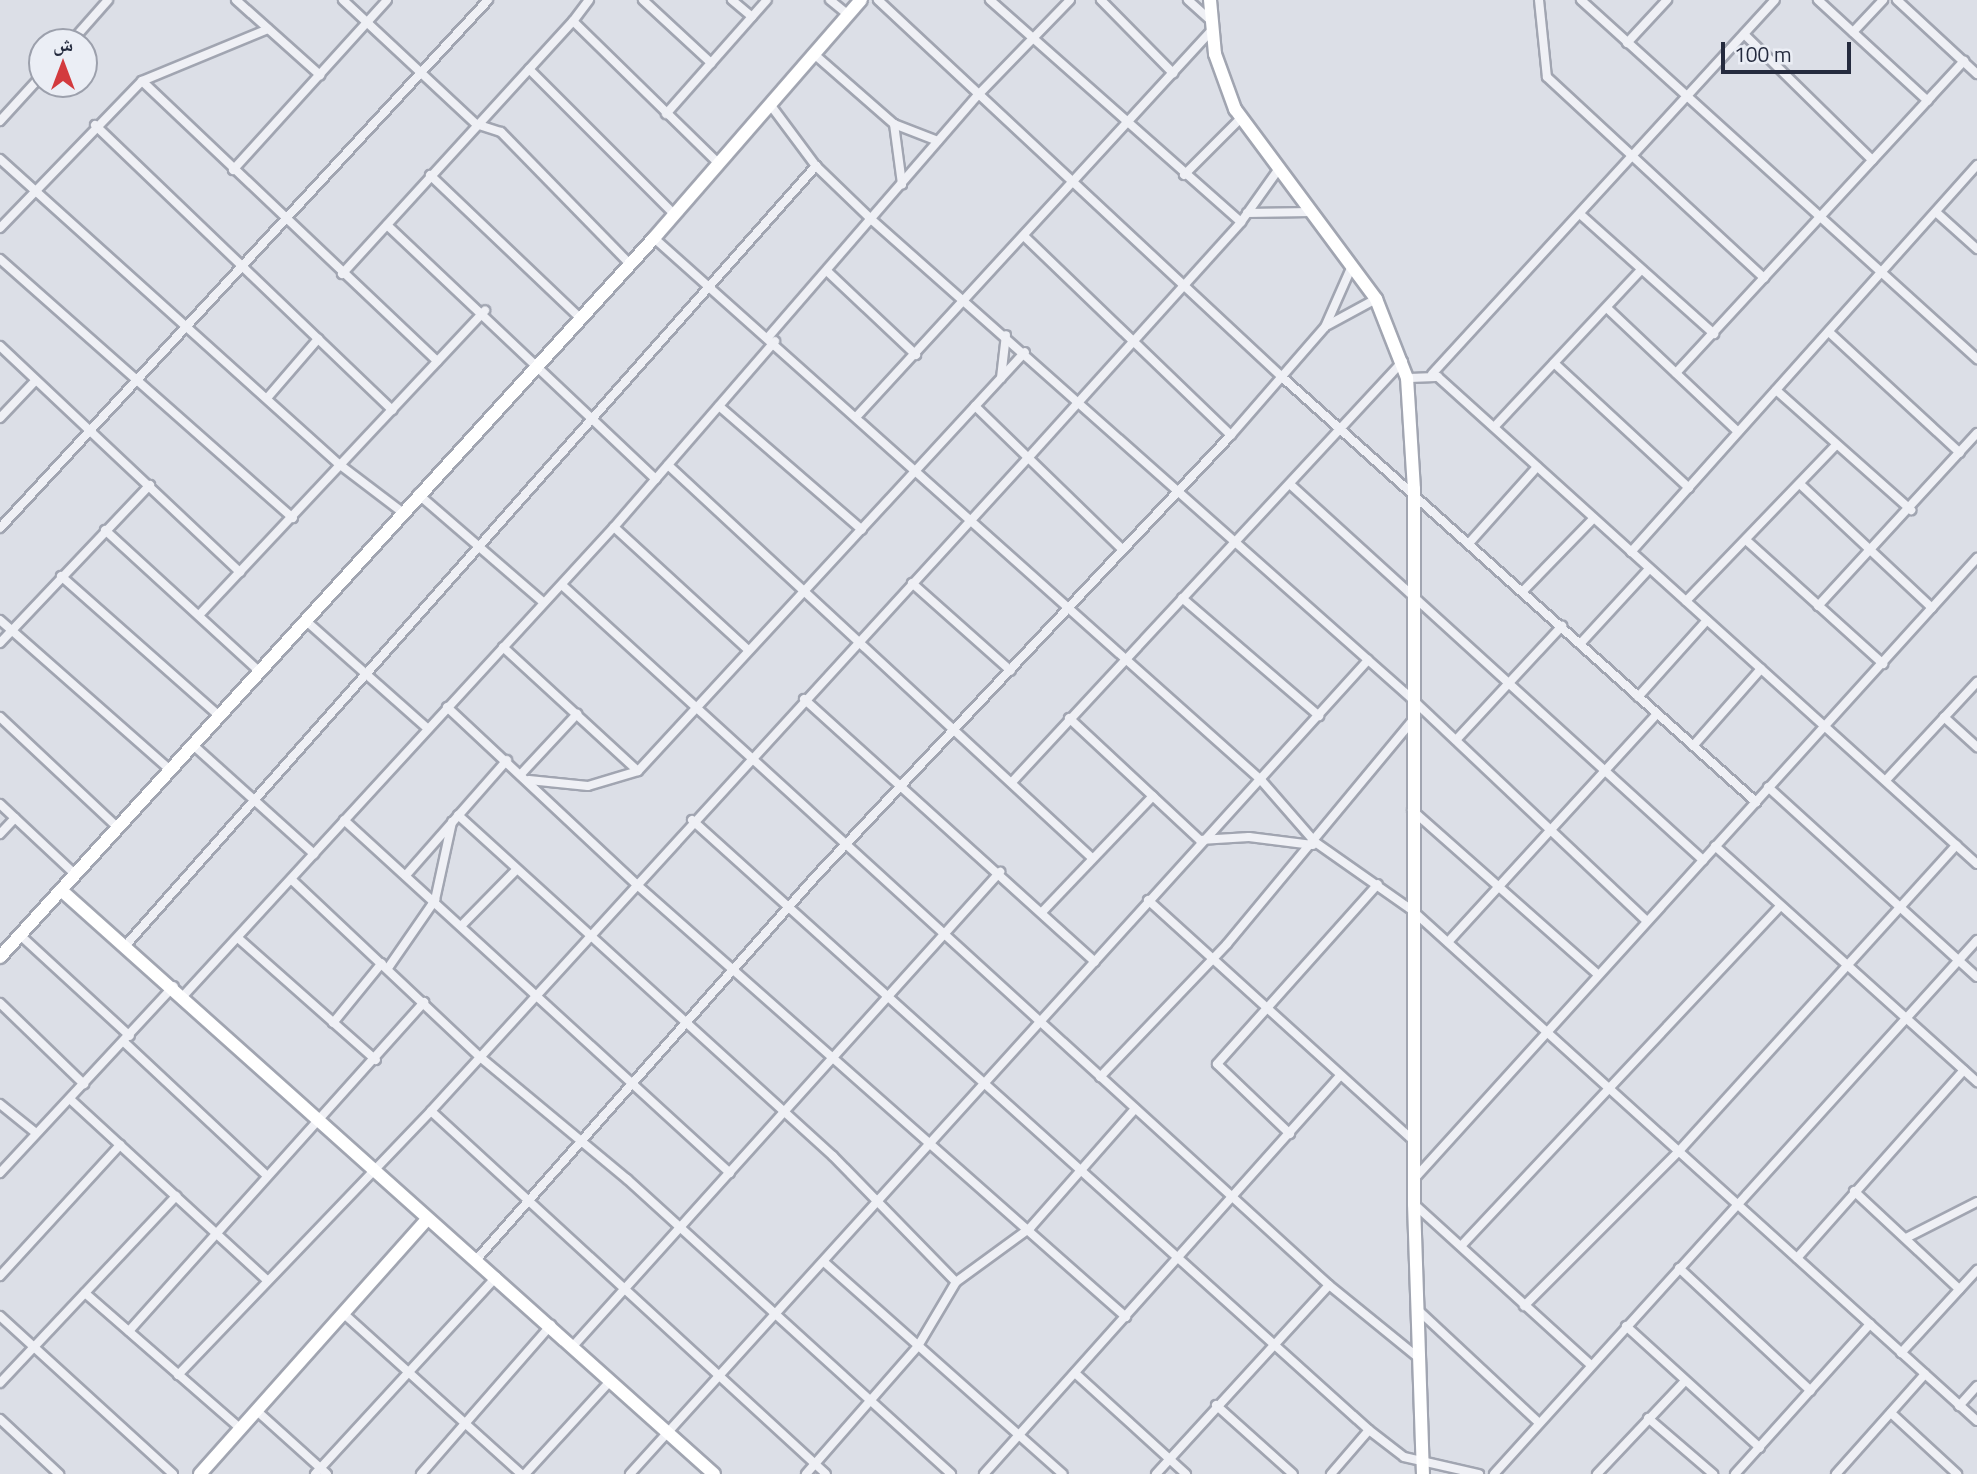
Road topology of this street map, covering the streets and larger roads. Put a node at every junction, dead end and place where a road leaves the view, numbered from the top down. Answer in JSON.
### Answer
{"nodes":[{"id":1,"x":108,"y":0,"type":"edge"},
{"id":2,"x":236,"y":0,"type":"edge"},
{"id":3,"x":343,"y":0,"type":"edge"},
{"id":4,"x":387,"y":0,"type":"edge"},
{"id":5,"x":488,"y":0,"type":"edge"},
{"id":6,"x":589,"y":0,"type":"edge"},
{"id":7,"x":643,"y":0,"type":"edge"},
{"id":8,"x":732,"y":0,"type":"edge"},
{"id":9,"x":767,"y":0,"type":"edge"},
{"id":10,"x":830,"y":0,"type":"edge"},
{"id":11,"x":861,"y":0,"type":"edge"},
{"id":12,"x":878,"y":0,"type":"edge"},
{"id":13,"x":990,"y":0,"type":"edge"},
{"id":14,"x":1070,"y":0,"type":"edge"},
{"id":15,"x":1101,"y":0,"type":"edge"},
{"id":16,"x":1188,"y":0,"type":"edge"},
{"id":17,"x":1210,"y":0,"type":"edge"},
{"id":18,"x":1539,"y":0,"type":"edge"},
{"id":19,"x":1581,"y":0,"type":"edge"},
{"id":20,"x":1667,"y":0,"type":"edge"},
{"id":21,"x":1775,"y":0,"type":"edge"},
{"id":22,"x":1818,"y":0,"type":"edge"},
{"id":23,"x":1883,"y":0,"type":"edge"},
{"id":24,"x":1897,"y":0,"type":"edge"},
{"id":25,"x":847,"y":14,"type":"junction"},
{"id":26,"x":751,"y":17,"type":"junction"},
{"id":27,"x":573,"y":21,"type":"junction"},
{"id":28,"x":367,"y":22,"type":"junction"},
{"id":29,"x":1211,"y":26,"type":"junction"},
{"id":30,"x":83,"y":28,"type":"edge"},
{"id":31,"x":268,"y":29,"type":"junction"},
{"id":32,"x":1853,"y":32,"type":"junction"},
{"id":33,"x":1744,"y":34,"type":"junction"},
{"id":34,"x":1037,"y":40,"type":"junction"},
{"id":35,"x":1628,"y":43,"type":"junction"},
{"id":36,"x":814,"y":54,"type":"junction"},
{"id":37,"x":1964,"y":61,"type":"junction"},
{"id":38,"x":710,"y":63,"type":"junction"},
{"id":39,"x":529,"y":69,"type":"junction"},
{"id":40,"x":421,"y":72,"type":"junction"},
{"id":41,"x":1172,"y":73,"type":"junction"},
{"id":42,"x":1977,"y":74,"type":"edge"},
{"id":43,"x":320,"y":75,"type":"junction"},
{"id":44,"x":142,"y":81,"type":"junction"},
{"id":45,"x":28,"y":90,"type":"edge"},
{"id":46,"x":978,"y":95,"type":"junction"},
{"id":47,"x":1689,"y":96,"type":"junction"},
{"id":48,"x":1928,"y":101,"type":"junction"},
{"id":49,"x":772,"y":107,"type":"junction"},
{"id":50,"x":666,"y":114,"type":"junction"},
{"id":51,"x":1241,"y":118,"type":"junction"},
{"id":52,"x":0,"y":121,"type":"edge"},
{"id":53,"x":476,"y":124,"type":"junction"},
{"id":54,"x":894,"y":124,"type":"junction"},
{"id":55,"x":95,"y":125,"type":"junction"},
{"id":56,"x":1126,"y":127,"type":"junction"},
{"id":57,"x":937,"y":141,"type":"junction"},
{"id":58,"x":0,"y":159,"type":"edge"},
{"id":59,"x":1631,"y":159,"type":"junction"},
{"id":60,"x":1872,"y":160,"type":"junction"},
{"id":61,"x":719,"y":163,"type":"junction"},
{"id":62,"x":1977,"y":165,"type":"edge"},
{"id":63,"x":816,"y":166,"type":"junction"},
{"id":64,"x":233,"y":170,"type":"junction"},
{"id":65,"x":1278,"y":170,"type":"junction"},
{"id":66,"x":430,"y":175,"type":"junction"},
{"id":67,"x":1184,"y":175,"type":"junction"},
{"id":68,"x":902,"y":184,"type":"junction"},
{"id":69,"x":1075,"y":184,"type":"junction"},
{"id":70,"x":34,"y":189,"type":"junction"},
{"id":71,"x":1311,"y":212,"type":"junction"},
{"id":72,"x":1247,"y":213,"type":"junction"},
{"id":73,"x":1937,"y":213,"type":"junction"},
{"id":74,"x":674,"y":214,"type":"junction"},
{"id":75,"x":1580,"y":214,"type":"junction"},
{"id":76,"x":1820,"y":218,"type":"junction"},
{"id":77,"x":283,"y":219,"type":"junction"},
{"id":78,"x":872,"y":220,"type":"junction"},
{"id":79,"x":1241,"y":222,"type":"junction"},
{"id":80,"x":387,"y":225,"type":"junction"},
{"id":81,"x":0,"y":228,"type":"edge"},
{"id":82,"x":1025,"y":237,"type":"junction"},
{"id":83,"x":653,"y":238,"type":"junction"},
{"id":84,"x":1977,"y":249,"type":"edge"},
{"id":85,"x":0,"y":259,"type":"edge"},
{"id":86,"x":630,"y":264,"type":"junction"},
{"id":87,"x":241,"y":266,"type":"junction"},
{"id":88,"x":1352,"y":266,"type":"junction"},
{"id":89,"x":1642,"y":270,"type":"junction"},
{"id":90,"x":828,"y":272,"type":"junction"},
{"id":91,"x":1883,"y":272,"type":"junction"},
{"id":92,"x":342,"y":274,"type":"junction"},
{"id":93,"x":1764,"y":278,"type":"junction"},
{"id":94,"x":1184,"y":284,"type":"junction"},
{"id":95,"x":711,"y":288,"type":"junction"},
{"id":96,"x":1376,"y":299,"type":"junction"},
{"id":97,"x":968,"y":301,"type":"junction"},
{"id":98,"x":1607,"y":308,"type":"junction"},
{"id":99,"x":485,"y":311,"type":"junction"},
{"id":100,"x":579,"y":317,"type":"junction"},
{"id":101,"x":189,"y":324,"type":"junction"},
{"id":102,"x":1325,"y":327,"type":"junction"},
{"id":103,"x":1829,"y":332,"type":"junction"},
{"id":104,"x":1714,"y":334,"type":"junction"},
{"id":105,"x":1006,"y":335,"type":"junction"},
{"id":106,"x":318,"y":339,"type":"junction"},
{"id":107,"x":772,"y":339,"type":"junction"},
{"id":108,"x":1132,"y":341,"type":"junction"},
{"id":109,"x":0,"y":346,"type":"edge"},
{"id":110,"x":1025,"y":352,"type":"junction"},
{"id":111,"x":916,"y":355,"type":"junction"},
{"id":112,"x":1977,"y":359,"type":"edge"},
{"id":113,"x":438,"y":361,"type":"junction"},
{"id":114,"x":1403,"y":361,"type":"junction"},
{"id":115,"x":1554,"y":363,"type":"junction"},
{"id":116,"x":535,"y":367,"type":"junction"},
{"id":117,"x":1676,"y":373,"type":"junction"},
{"id":118,"x":1432,"y":374,"type":"junction"},
{"id":119,"x":1282,"y":377,"type":"junction"},
{"id":120,"x":1001,"y":378,"type":"junction"},
{"id":121,"x":1406,"y":378,"type":"junction"},
{"id":122,"x":36,"y":380,"type":"junction"},
{"id":123,"x":134,"y":380,"type":"junction"},
{"id":124,"x":1776,"y":390,"type":"junction"},
{"id":125,"x":268,"y":397,"type":"junction"},
{"id":126,"x":1078,"y":398,"type":"junction"},
{"id":127,"x":719,"y":406,"type":"junction"},
{"id":128,"x":975,"y":406,"type":"junction"},
{"id":129,"x":392,"y":410,"type":"junction"},
{"id":130,"x":858,"y":415,"type":"junction"},
{"id":131,"x":0,"y":418,"type":"edge"},
{"id":132,"x":593,"y":424,"type":"junction"},
{"id":133,"x":1494,"y":426,"type":"junction"},
{"id":134,"x":1342,"y":430,"type":"junction"},
{"id":135,"x":93,"y":431,"type":"junction"},
{"id":136,"x":1738,"y":432,"type":"junction"},
{"id":137,"x":1977,"y":433,"type":"edge"},
{"id":138,"x":1231,"y":435,"type":"junction"},
{"id":139,"x":1833,"y":447,"type":"junction"},
{"id":140,"x":1960,"y":453,"type":"junction"},
{"id":141,"x":1028,"y":458,"type":"junction"},
{"id":142,"x":340,"y":464,"type":"junction"},
{"id":143,"x":668,"y":465,"type":"junction"},
{"id":144,"x":1537,"y":467,"type":"junction"},
{"id":145,"x":916,"y":469,"type":"junction"},
{"id":146,"x":656,"y":479,"type":"junction"},
{"id":147,"x":1800,"y":484,"type":"junction"},
{"id":148,"x":150,"y":485,"type":"junction"},
{"id":149,"x":1292,"y":486,"type":"junction"},
{"id":150,"x":1689,"y":488,"type":"junction"},
{"id":151,"x":1413,"y":489,"type":"junction"},
{"id":152,"x":1181,"y":491,"type":"junction"},
{"id":153,"x":418,"y":494,"type":"junction"},
{"id":154,"x":1911,"y":510,"type":"junction"},
{"id":155,"x":402,"y":512,"type":"junction"},
{"id":156,"x":292,"y":517,"type":"junction"},
{"id":157,"x":1594,"y":518,"type":"junction"},
{"id":158,"x":971,"y":520,"type":"junction"},
{"id":159,"x":614,"y":527,"type":"junction"},
{"id":160,"x":0,"y":528,"type":"edge"},
{"id":161,"x":105,"y":530,"type":"junction"},
{"id":162,"x":862,"y":530,"type":"junction"},
{"id":163,"x":1746,"y":540,"type":"junction"},
{"id":164,"x":1237,"y":541,"type":"junction"},
{"id":165,"x":1471,"y":541,"type":"junction"},
{"id":166,"x":479,"y":548,"type":"junction"},
{"id":167,"x":1122,"y":549,"type":"junction"},
{"id":168,"x":1875,"y":550,"type":"junction"},
{"id":169,"x":1630,"y":552,"type":"junction"},
{"id":170,"x":1975,"y":565,"type":"edge"},
{"id":171,"x":1649,"y":569,"type":"junction"},
{"id":172,"x":240,"y":572,"type":"junction"},
{"id":173,"x":61,"y":576,"type":"junction"},
{"id":174,"x":912,"y":583,"type":"junction"},
{"id":175,"x":562,"y":585,"type":"junction"},
{"id":176,"x":802,"y":590,"type":"junction"},
{"id":177,"x":1524,"y":590,"type":"junction"},
{"id":178,"x":1182,"y":598,"type":"junction"},
{"id":179,"x":1413,"y":599,"type":"junction"},
{"id":180,"x":1686,"y":601,"type":"junction"},
{"id":181,"x":543,"y":602,"type":"junction"},
{"id":182,"x":1818,"y":606,"type":"junction"},
{"id":183,"x":1068,"y":608,"type":"junction"},
{"id":184,"x":1932,"y":608,"type":"junction"},
{"id":185,"x":201,"y":613,"type":"junction"},
{"id":186,"x":0,"y":620,"type":"edge"},
{"id":187,"x":305,"y":620,"type":"junction"},
{"id":188,"x":1707,"y":620,"type":"junction"},
{"id":189,"x":1562,"y":626,"type":"junction"},
{"id":190,"x":11,"y":630,"type":"junction"},
{"id":191,"x":859,"y":641,"type":"junction"},
{"id":192,"x":0,"y":643,"type":"edge"},
{"id":193,"x":1580,"y":644,"type":"junction"},
{"id":194,"x":503,"y":647,"type":"junction"},
{"id":195,"x":747,"y":649,"type":"junction"},
{"id":196,"x":1124,"y":657,"type":"junction"},
{"id":197,"x":1368,"y":660,"type":"junction"},
{"id":198,"x":1883,"y":664,"type":"junction"},
{"id":199,"x":1761,"y":669,"type":"junction"},
{"id":200,"x":258,"y":670,"type":"junction"},
{"id":201,"x":1011,"y":671,"type":"junction"},
{"id":202,"x":366,"y":677,"type":"junction"},
{"id":203,"x":1977,"y":682,"type":"edge"},
{"id":204,"x":1507,"y":684,"type":"junction"},
{"id":205,"x":1638,"y":698,"type":"junction"},
{"id":206,"x":804,"y":699,"type":"junction"},
{"id":207,"x":1412,"y":699,"type":"junction"},
{"id":208,"x":447,"y":707,"type":"junction"},
{"id":209,"x":693,"y":708,"type":"junction"},
{"id":210,"x":577,"y":713,"type":"junction"},
{"id":211,"x":1656,"y":715,"type":"junction"},
{"id":212,"x":219,"y":716,"type":"junction"},
{"id":213,"x":1319,"y":716,"type":"junction"},
{"id":214,"x":0,"y":717,"type":"edge"},
{"id":215,"x":1944,"y":717,"type":"junction"},
{"id":216,"x":1069,"y":718,"type":"junction"},
{"id":217,"x":1411,"y":722,"type":"junction"},
{"id":218,"x":1824,"y":725,"type":"junction"},
{"id":219,"x":427,"y":729,"type":"junction"},
{"id":220,"x":956,"y":729,"type":"junction"},
{"id":221,"x":1456,"y":740,"type":"junction"},
{"id":222,"x":193,"y":745,"type":"junction"},
{"id":223,"x":1693,"y":746,"type":"junction"},
{"id":224,"x":1977,"y":747,"type":"edge"},
{"id":225,"x":747,"y":759,"type":"junction"},
{"id":226,"x":507,"y":760,"type":"junction"},
{"id":227,"x":170,"y":770,"type":"junction"},
{"id":228,"x":638,"y":771,"type":"junction"},
{"id":229,"x":1605,"y":771,"type":"junction"},
{"id":230,"x":525,"y":776,"type":"junction"},
{"id":231,"x":1261,"y":780,"type":"junction"},
{"id":232,"x":1886,"y":780,"type":"junction"},
{"id":233,"x":1013,"y":781,"type":"junction"},
{"id":234,"x":902,"y":785,"type":"junction"},
{"id":235,"x":1768,"y":787,"type":"junction"},
{"id":236,"x":1153,"y":796,"type":"junction"},
{"id":237,"x":255,"y":799,"type":"junction"},
{"id":238,"x":1756,"y":802,"type":"junction"},
{"id":239,"x":0,"y":804,"type":"edge"},
{"id":240,"x":1410,"y":808,"type":"junction"},
{"id":241,"x":15,"y":818,"type":"junction"},
{"id":242,"x":455,"y":819,"type":"junction"},
{"id":243,"x":344,"y":820,"type":"junction"},
{"id":244,"x":692,"y":820,"type":"junction"},
{"id":245,"x":118,"y":828,"type":"junction"},
{"id":246,"x":1552,"y":831,"type":"junction"},
{"id":247,"x":0,"y":834,"type":"edge"},
{"id":248,"x":1200,"y":840,"type":"junction"},
{"id":249,"x":1314,"y":843,"type":"junction"},
{"id":250,"x":1956,"y":845,"type":"junction"},
{"id":251,"x":1715,"y":846,"type":"junction"},
{"id":252,"x":843,"y":847,"type":"junction"},
{"id":253,"x":314,"y":855,"type":"junction"},
{"id":254,"x":1092,"y":859,"type":"junction"},
{"id":255,"x":1703,"y":860,"type":"junction"},
{"id":256,"x":1977,"y":864,"type":"edge"},
{"id":257,"x":516,"y":870,"type":"junction"},
{"id":258,"x":1000,"y":872,"type":"junction"},
{"id":259,"x":76,"y":874,"type":"junction"},
{"id":260,"x":406,"y":874,"type":"junction"},
{"id":261,"x":292,"y":880,"type":"junction"},
{"id":262,"x":636,"y":884,"type":"junction"},
{"id":263,"x":1378,"y":884,"type":"junction"},
{"id":264,"x":1503,"y":887,"type":"junction"},
{"id":265,"x":61,"y":890,"type":"junction"},
{"id":266,"x":435,"y":900,"type":"junction"},
{"id":267,"x":1148,"y":900,"type":"junction"},
{"id":268,"x":1780,"y":906,"type":"junction"},
{"id":269,"x":788,"y":907,"type":"junction"},
{"id":270,"x":1900,"y":908,"type":"junction"},
{"id":271,"x":1043,"y":911,"type":"junction"},
{"id":272,"x":1413,"y":911,"type":"junction"},
{"id":273,"x":1646,"y":920,"type":"junction"},
{"id":274,"x":462,"y":925,"type":"junction"},
{"id":275,"x":20,"y":935,"type":"junction"},
{"id":276,"x":945,"y":937,"type":"junction"},
{"id":277,"x":237,"y":938,"type":"junction"},
{"id":278,"x":587,"y":938,"type":"junction"},
{"id":279,"x":1977,"y":940,"type":"edge"},
{"id":280,"x":1448,"y":943,"type":"junction"},
{"id":281,"x":126,"y":945,"type":"junction"},
{"id":282,"x":0,"y":957,"type":"edge"},
{"id":283,"x":1958,"y":960,"type":"junction"},
{"id":284,"x":1095,"y":962,"type":"junction"},
{"id":285,"x":1210,"y":962,"type":"junction"},
{"id":286,"x":1847,"y":964,"type":"junction"},
{"id":287,"x":385,"y":965,"type":"junction"},
{"id":288,"x":733,"y":971,"type":"junction"},
{"id":289,"x":1596,"y":973,"type":"junction"},
{"id":290,"x":1977,"y":977,"type":"edge"},
{"id":291,"x":174,"y":986,"type":"junction"},
{"id":292,"x":538,"y":993,"type":"junction"},
{"id":293,"x":185,"y":994,"type":"junction"},
{"id":294,"x":888,"y":999,"type":"junction"},
{"id":295,"x":424,"y":1002,"type":"junction"},
{"id":296,"x":0,"y":1003,"type":"edge"},
{"id":297,"x":1268,"y":1012,"type":"junction"},
{"id":298,"x":1904,"y":1018,"type":"junction"},
{"id":299,"x":1039,"y":1022,"type":"junction"},
{"id":300,"x":333,"y":1023,"type":"junction"},
{"id":301,"x":684,"y":1027,"type":"junction"},
{"id":302,"x":1543,"y":1029,"type":"junction"},
{"id":303,"x":127,"y":1039,"type":"junction"},
{"id":304,"x":480,"y":1057,"type":"junction"},
{"id":305,"x":829,"y":1057,"type":"junction"},
{"id":306,"x":376,"y":1060,"type":"junction"},
{"id":307,"x":1964,"y":1070,"type":"junction"},
{"id":308,"x":1100,"y":1077,"type":"junction"},
{"id":309,"x":1339,"y":1077,"type":"junction"},
{"id":310,"x":981,"y":1082,"type":"junction"},
{"id":311,"x":1977,"y":1082,"type":"edge"},
{"id":312,"x":84,"y":1083,"type":"junction"},
{"id":313,"x":629,"y":1083,"type":"junction"},
{"id":314,"x":1608,"y":1087,"type":"junction"},
{"id":315,"x":71,"y":1100,"type":"junction"},
{"id":316,"x":0,"y":1104,"type":"edge"},
{"id":317,"x":1135,"y":1109,"type":"junction"},
{"id":318,"x":782,"y":1110,"type":"junction"},
{"id":319,"x":431,"y":1111,"type":"junction"},
{"id":320,"x":322,"y":1118,"type":"junction"},
{"id":321,"x":36,"y":1133,"type":"junction"},
{"id":322,"x":1290,"y":1134,"type":"junction"},
{"id":323,"x":580,"y":1139,"type":"junction"},
{"id":324,"x":929,"y":1141,"type":"junction"},
{"id":325,"x":1414,"y":1141,"type":"junction"},
{"id":326,"x":120,"y":1144,"type":"junction"},
{"id":327,"x":1679,"y":1151,"type":"junction"},
{"id":328,"x":374,"y":1170,"type":"junction"},
{"id":329,"x":1079,"y":1172,"type":"junction"},
{"id":330,"x":0,"y":1173,"type":"edge"},
{"id":331,"x":730,"y":1173,"type":"junction"},
{"id":332,"x":267,"y":1176,"type":"junction"},
{"id":333,"x":1414,"y":1179,"type":"junction"},
{"id":334,"x":1854,"y":1191,"type":"junction"},
{"id":335,"x":176,"y":1196,"type":"junction"},
{"id":336,"x":875,"y":1198,"type":"junction"},
{"id":337,"x":1232,"y":1198,"type":"junction"},
{"id":338,"x":529,"y":1201,"type":"junction"},
{"id":339,"x":1977,"y":1202,"type":"edge"},
{"id":340,"x":1414,"y":1204,"type":"junction"},
{"id":341,"x":1737,"y":1204,"type":"junction"},
{"id":342,"x":427,"y":1219,"type":"junction"},
{"id":343,"x":1030,"y":1228,"type":"junction"},
{"id":344,"x":680,"y":1229,"type":"junction"},
{"id":345,"x":216,"y":1233,"type":"junction"},
{"id":346,"x":1906,"y":1238,"type":"junction"},
{"id":347,"x":1462,"y":1245,"type":"junction"},
{"id":348,"x":1797,"y":1258,"type":"junction"},
{"id":349,"x":1178,"y":1259,"type":"junction"},
{"id":350,"x":476,"y":1260,"type":"junction"},
{"id":351,"x":824,"y":1262,"type":"junction"},
{"id":352,"x":1679,"y":1268,"type":"junction"},
{"id":353,"x":1977,"y":1270,"type":"edge"},
{"id":354,"x":0,"y":1276,"type":"edge"},
{"id":355,"x":496,"y":1277,"type":"junction"},
{"id":356,"x":267,"y":1280,"type":"junction"},
{"id":357,"x":957,"y":1282,"type":"junction"},
{"id":358,"x":1329,"y":1285,"type":"junction"},
{"id":359,"x":1959,"y":1289,"type":"junction"},
{"id":360,"x":621,"y":1291,"type":"junction"},
{"id":361,"x":85,"y":1293,"type":"junction"},
{"id":362,"x":1524,"y":1306,"type":"junction"},
{"id":363,"x":1418,"y":1310,"type":"junction"},
{"id":364,"x":343,"y":1313,"type":"junction"},
{"id":365,"x":776,"y":1315,"type":"junction"},
{"id":366,"x":0,"y":1316,"type":"edge"},
{"id":367,"x":1126,"y":1317,"type":"junction"},
{"id":368,"x":1870,"y":1324,"type":"junction"},
{"id":369,"x":551,"y":1325,"type":"junction"},
{"id":370,"x":1626,"y":1326,"type":"junction"},
{"id":371,"x":129,"y":1331,"type":"junction"},
{"id":372,"x":574,"y":1345,"type":"junction"},
{"id":373,"x":33,"y":1346,"type":"junction"},
{"id":374,"x":919,"y":1346,"type":"junction"},
{"id":375,"x":1272,"y":1347,"type":"junction"},
{"id":376,"x":1901,"y":1353,"type":"junction"},
{"id":377,"x":1420,"y":1359,"type":"junction"},
{"id":378,"x":1590,"y":1364,"type":"junction"},
{"id":379,"x":1074,"y":1373,"type":"junction"},
{"id":380,"x":407,"y":1374,"type":"junction"},
{"id":381,"x":1924,"y":1374,"type":"junction"},
{"id":382,"x":178,"y":1375,"type":"junction"},
{"id":383,"x":719,"y":1375,"type":"junction"},
{"id":384,"x":611,"y":1380,"type":"junction"},
{"id":385,"x":1684,"y":1382,"type":"junction"},
{"id":386,"x":0,"y":1383,"type":"edge"},
{"id":387,"x":1977,"y":1386,"type":"edge"},
{"id":388,"x":1811,"y":1391,"type":"junction"},
{"id":389,"x":872,"y":1402,"type":"junction"},
{"id":390,"x":1216,"y":1405,"type":"junction"},
{"id":391,"x":1959,"y":1406,"type":"junction"},
{"id":392,"x":257,"y":1410,"type":"junction"},
{"id":393,"x":1891,"y":1413,"type":"junction"},
{"id":394,"x":1648,"y":1418,"type":"junction"},
{"id":395,"x":0,"y":1419,"type":"edge"},
{"id":396,"x":1977,"y":1421,"type":"edge"},
{"id":397,"x":1538,"y":1422,"type":"junction"},
{"id":398,"x":466,"y":1423,"type":"junction"},
{"id":399,"x":241,"y":1429,"type":"junction"},
{"id":400,"x":1369,"y":1430,"type":"junction"},
{"id":401,"x":669,"y":1432,"type":"junction"},
{"id":402,"x":1021,"y":1433,"type":"junction"},
{"id":403,"x":1759,"y":1448,"type":"junction"},
{"id":404,"x":1170,"y":1459,"type":"junction"},
{"id":405,"x":815,"y":1464,"type":"junction"},
{"id":406,"x":1423,"y":1469,"type":"edge"},
{"id":407,"x":320,"y":1472,"type":"edge"},
{"id":408,"x":1952,"y":1472,"type":"edge"},
{"id":409,"x":59,"y":1474,"type":"edge"},
{"id":410,"x":173,"y":1474,"type":"edge"},
{"id":411,"x":200,"y":1474,"type":"edge"},
{"id":412,"x":421,"y":1474,"type":"edge"},
{"id":413,"x":523,"y":1474,"type":"edge"},
{"id":414,"x":630,"y":1474,"type":"edge"},
{"id":415,"x":714,"y":1474,"type":"edge"},
{"id":416,"x":806,"y":1474,"type":"edge"},
{"id":417,"x":826,"y":1474,"type":"edge"},
{"id":418,"x":951,"y":1474,"type":"edge"},
{"id":419,"x":984,"y":1474,"type":"edge"},
{"id":420,"x":1063,"y":1474,"type":"edge"},
{"id":421,"x":1156,"y":1474,"type":"edge"},
{"id":422,"x":1186,"y":1474,"type":"edge"},
{"id":423,"x":1293,"y":1474,"type":"edge"},
{"id":424,"x":1331,"y":1474,"type":"edge"},
{"id":425,"x":1479,"y":1474,"type":"edge"},
{"id":426,"x":1494,"y":1474,"type":"edge"},
{"id":427,"x":1597,"y":1474,"type":"edge"},
{"id":428,"x":1713,"y":1474,"type":"edge"},
{"id":429,"x":1735,"y":1474,"type":"edge"},
{"id":430,"x":1836,"y":1474,"type":"edge"}],
"edges":[{"from":1,"to":30,"type":"street"},
{"from":2,"to":31,"type":"street"},
{"from":3,"to":28,"type":"street"},
{"from":4,"to":28,"type":"street"},
{"from":5,"to":40,"type":"street"},
{"from":6,"to":27,"type":"street"},
{"from":7,"to":38,"type":"street"},
{"from":8,"to":26,"type":"street"},
{"from":9,"to":26,"type":"street"},
{"from":10,"to":25,"type":"street"},
{"from":11,"to":25,"type":"street"},
{"from":12,"to":46,"type":"street"},
{"from":13,"to":34,"type":"street"},
{"from":14,"to":34,"type":"street"},
{"from":15,"to":41,"type":"street"},
{"from":16,"to":29,"type":"street"},
{"from":17,"to":29,"type":"street"},
{"from":18,"to":59,"type":"street"},
{"from":19,"to":35,"type":"street"},
{"from":20,"to":35,"type":"street"},
{"from":21,"to":33,"type":"street"},
{"from":22,"to":32,"type":"street"},
{"from":23,"to":32,"type":"street"},
{"from":24,"to":37,"type":"street"},
{"from":25,"to":36,"type":"street"},
{"from":26,"to":38,"type":"street"},
{"from":27,"to":39,"type":"street"},
{"from":27,"to":50,"type":"street"},
{"from":28,"to":40,"type":"street"},
{"from":28,"to":43,"type":"street"},
{"from":29,"to":41,"type":"street"},
{"from":29,"to":51,"type":"street"},
{"from":31,"to":43,"type":"street"},
{"from":31,"to":44,"type":"street"},
{"from":32,"to":48,"type":"street"},
{"from":33,"to":47,"type":"street"},
{"from":33,"to":60,"type":"street"},
{"from":34,"to":46,"type":"street"},
{"from":34,"to":56,"type":"street"},
{"from":35,"to":47,"type":"street"},
{"from":36,"to":49,"type":"street"},
{"from":36,"to":54,"type":"street"},
{"from":37,"to":42,"type":"street"},
{"from":37,"to":48,"type":"street"},
{"from":38,"to":50,"type":"street"},
{"from":39,"to":53,"type":"street"},
{"from":39,"to":74,"type":"street"},
{"from":40,"to":53,"type":"street"},
{"from":40,"to":77,"type":"street"},
{"from":41,"to":56,"type":"street"},
{"from":43,"to":64,"type":"street"},
{"from":44,"to":55,"type":"street"},
{"from":44,"to":64,"type":"street"},
{"from":45,"to":52,"type":"street"},
{"from":46,"to":57,"type":"street"},
{"from":46,"to":69,"type":"street"},
{"from":47,"to":59,"type":"street"},
{"from":47,"to":76,"type":"street"},
{"from":48,"to":60,"type":"street"},
{"from":49,"to":61,"type":"street"},
{"from":49,"to":63,"type":"street"},
{"from":50,"to":61,"type":"street"},
{"from":51,"to":65,"type":"street"},
{"from":51,"to":67,"type":"street"},
{"from":53,"to":66,"type":"street"},
{"from":53,"to":86,"type":"street"},
{"from":54,"to":57,"type":"street"},
{"from":54,"to":68,"type":"street"},
{"from":55,"to":70,"type":"street"},
{"from":55,"to":87,"type":"street"},
{"from":56,"to":67,"type":"street"},
{"from":56,"to":69,"type":"street"},
{"from":57,"to":68,"type":"street"},
{"from":58,"to":70,"type":"street"},
{"from":59,"to":75,"type":"street"},
{"from":59,"to":93,"type":"street"},
{"from":60,"to":76,"type":"street"},
{"from":61,"to":74,"type":"street"},
{"from":62,"to":73,"type":"street"},
{"from":63,"to":78,"type":"street"},
{"from":63,"to":95,"type":"street"},
{"from":64,"to":77,"type":"street"},
{"from":65,"to":71,"type":"street"},
{"from":65,"to":72,"type":"street"},
{"from":66,"to":80,"type":"street"},
{"from":66,"to":100,"type":"street"},
{"from":67,"to":79,"type":"street"},
{"from":68,"to":78,"type":"street"},
{"from":69,"to":82,"type":"street"},
{"from":69,"to":94,"type":"street"},
{"from":70,"to":81,"type":"street"},
{"from":70,"to":101,"type":"street"},
{"from":71,"to":72,"type":"street"},
{"from":71,"to":88,"type":"street"},
{"from":72,"to":79,"type":"street"},
{"from":73,"to":84,"type":"street"},
{"from":73,"to":91,"type":"street"},
{"from":74,"to":83,"type":"street"},
{"from":75,"to":89,"type":"street"},
{"from":75,"to":118,"type":"street"},
{"from":76,"to":91,"type":"street"},
{"from":76,"to":93,"type":"street"},
{"from":77,"to":87,"type":"street"},
{"from":77,"to":92,"type":"street"},
{"from":78,"to":90,"type":"street"},
{"from":78,"to":97,"type":"street"},
{"from":79,"to":94,"type":"street"},
{"from":80,"to":92,"type":"street"},
{"from":80,"to":99,"type":"street"},
{"from":82,"to":97,"type":"street"},
{"from":82,"to":108,"type":"street"},
{"from":83,"to":86,"type":"street"},
{"from":83,"to":95,"type":"street"},
{"from":85,"to":123,"type":"street"},
{"from":86,"to":100,"type":"street"},
{"from":87,"to":101,"type":"street"},
{"from":87,"to":106,"type":"street"},
{"from":88,"to":96,"type":"street"},
{"from":88,"to":102,"type":"street"},
{"from":89,"to":98,"type":"street"},
{"from":89,"to":104,"type":"street"},
{"from":90,"to":107,"type":"street"},
{"from":90,"to":111,"type":"street"},
{"from":91,"to":103,"type":"street"},
{"from":91,"to":112,"type":"street"},
{"from":92,"to":113,"type":"street"},
{"from":93,"to":104,"type":"street"},
{"from":94,"to":108,"type":"street"},
{"from":94,"to":119,"type":"street"},
{"from":95,"to":107,"type":"street"},
{"from":95,"to":132,"type":"street"},
{"from":96,"to":102,"type":"street"},
{"from":96,"to":114,"type":"street"},
{"from":97,"to":105,"type":"street"},
{"from":97,"to":111,"type":"street"},
{"from":98,"to":115,"type":"street"},
{"from":98,"to":117,"type":"street"},
{"from":99,"to":113,"type":"street"},
{"from":99,"to":116,"type":"street"},
{"from":100,"to":116,"type":"street"},
{"from":101,"to":123,"type":"street"},
{"from":101,"to":125,"type":"street"},
{"from":102,"to":119,"type":"street"},
{"from":103,"to":124,"type":"street"},
{"from":103,"to":140,"type":"street"},
{"from":104,"to":117,"type":"street"},
{"from":105,"to":110,"type":"street"},
{"from":105,"to":120,"type":"street"},
{"from":106,"to":125,"type":"street"},
{"from":106,"to":129,"type":"street"},
{"from":107,"to":127,"type":"street"},
{"from":107,"to":130,"type":"street"},
{"from":108,"to":126,"type":"street"},
{"from":108,"to":138,"type":"street"},
{"from":109,"to":122,"type":"street"},
{"from":110,"to":120,"type":"street"},
{"from":110,"to":126,"type":"street"},
{"from":111,"to":130,"type":"street"},
{"from":113,"to":129,"type":"street"},
{"from":114,"to":121,"type":"street"},
{"from":114,"to":134,"type":"street"},
{"from":115,"to":133,"type":"street"},
{"from":115,"to":150,"type":"street"},
{"from":116,"to":132,"type":"street"},
{"from":116,"to":153,"type":"street"},
{"from":117,"to":136,"type":"street"},
{"from":118,"to":121,"type":"street"},
{"from":118,"to":133,"type":"street"},
{"from":119,"to":134,"type":"street"},
{"from":119,"to":138,"type":"street"},
{"from":120,"to":128,"type":"street"},
{"from":121,"to":151,"type":"street"},
{"from":122,"to":131,"type":"street"},
{"from":122,"to":135,"type":"street"},
{"from":123,"to":135,"type":"street"},
{"from":123,"to":156,"type":"street"},
{"from":124,"to":136,"type":"street"},
{"from":124,"to":139,"type":"street"},
{"from":125,"to":142,"type":"street"},
{"from":126,"to":141,"type":"street"},
{"from":126,"to":152,"type":"street"},
{"from":127,"to":143,"type":"street"},
{"from":127,"to":162,"type":"street"},
{"from":128,"to":141,"type":"street"},
{"from":128,"to":145,"type":"street"},
{"from":129,"to":142,"type":"street"},
{"from":130,"to":145,"type":"street"},
{"from":132,"to":146,"type":"street"},
{"from":132,"to":166,"type":"street"},
{"from":133,"to":144,"type":"street"},
{"from":134,"to":149,"type":"street"},
{"from":134,"to":151,"type":"street"},
{"from":135,"to":148,"type":"street"},
{"from":135,"to":160,"type":"street"},
{"from":136,"to":150,"type":"street"},
{"from":137,"to":140,"type":"street"},
{"from":138,"to":152,"type":"street"},
{"from":139,"to":147,"type":"street"},
{"from":139,"to":154,"type":"street"},
{"from":140,"to":154,"type":"street"},
{"from":141,"to":158,"type":"street"},
{"from":141,"to":167,"type":"street"},
{"from":142,"to":155,"type":"street"},
{"from":142,"to":156,"type":"street"},
{"from":143,"to":146,"type":"street"},
{"from":143,"to":176,"type":"street"},
{"from":144,"to":157,"type":"street"},
{"from":144,"to":165,"type":"street"},
{"from":145,"to":158,"type":"street"},
{"from":145,"to":162,"type":"street"},
{"from":146,"to":159,"type":"street"},
{"from":147,"to":163,"type":"street"},
{"from":147,"to":168,"type":"street"},
{"from":148,"to":161,"type":"street"},
{"from":148,"to":172,"type":"street"},
{"from":149,"to":164,"type":"street"},
{"from":149,"to":179,"type":"street"},
{"from":150,"to":169,"type":"street"},
{"from":151,"to":165,"type":"street"},
{"from":151,"to":179,"type":"street"},
{"from":152,"to":164,"type":"street"},
{"from":152,"to":167,"type":"street"},
{"from":153,"to":155,"type":"street"},
{"from":153,"to":166,"type":"street"},
{"from":154,"to":168,"type":"street"},
{"from":155,"to":187,"type":"street"},
{"from":156,"to":172,"type":"street"},
{"from":157,"to":169,"type":"street"},
{"from":157,"to":177,"type":"street"},
{"from":158,"to":174,"type":"street"},
{"from":158,"to":183,"type":"street"},
{"from":159,"to":175,"type":"street"},
{"from":159,"to":195,"type":"street"},
{"from":161,"to":173,"type":"street"},
{"from":161,"to":185,"type":"street"},
{"from":162,"to":176,"type":"street"},
{"from":163,"to":180,"type":"street"},
{"from":163,"to":182,"type":"street"},
{"from":164,"to":178,"type":"street"},
{"from":164,"to":197,"type":"street"},
{"from":165,"to":177,"type":"street"},
{"from":166,"to":181,"type":"street"},
{"from":166,"to":202,"type":"street"},
{"from":167,"to":183,"type":"street"},
{"from":168,"to":182,"type":"street"},
{"from":168,"to":184,"type":"street"},
{"from":169,"to":171,"type":"street"},
{"from":170,"to":184,"type":"street"},
{"from":171,"to":180,"type":"street"},
{"from":171,"to":193,"type":"street"},
{"from":172,"to":185,"type":"street"},
{"from":173,"to":190,"type":"street"},
{"from":173,"to":212,"type":"street"},
{"from":174,"to":191,"type":"street"},
{"from":174,"to":201,"type":"street"},
{"from":175,"to":181,"type":"street"},
{"from":175,"to":209,"type":"street"},
{"from":176,"to":191,"type":"street"},
{"from":176,"to":195,"type":"street"},
{"from":177,"to":189,"type":"street"},
{"from":178,"to":196,"type":"street"},
{"from":178,"to":213,"type":"street"},
{"from":179,"to":204,"type":"street"},
{"from":179,"to":207,"type":"street"},
{"from":180,"to":188,"type":"street"},
{"from":181,"to":194,"type":"street"},
{"from":182,"to":198,"type":"street"},
{"from":183,"to":196,"type":"street"},
{"from":183,"to":201,"type":"street"},
{"from":184,"to":198,"type":"street"},
{"from":185,"to":200,"type":"street"},
{"from":186,"to":190,"type":"street"},
{"from":187,"to":200,"type":"street"},
{"from":187,"to":202,"type":"street"},
{"from":188,"to":199,"type":"street"},
{"from":188,"to":205,"type":"street"},
{"from":189,"to":193,"type":"street"},
{"from":189,"to":204,"type":"street"},
{"from":190,"to":192,"type":"street"},
{"from":190,"to":227,"type":"street"},
{"from":191,"to":206,"type":"street"},
{"from":191,"to":220,"type":"street"},
{"from":193,"to":205,"type":"street"},
{"from":194,"to":208,"type":"street"},
{"from":194,"to":210,"type":"street"},
{"from":195,"to":209,"type":"street"},
{"from":196,"to":216,"type":"street"},
{"from":196,"to":231,"type":"street"},
{"from":197,"to":207,"type":"street"},
{"from":197,"to":213,"type":"street"},
{"from":198,"to":218,"type":"street"},
{"from":199,"to":218,"type":"street"},
{"from":199,"to":223,"type":"street"},
{"from":200,"to":212,"type":"street"},
{"from":201,"to":220,"type":"street"},
{"from":202,"to":219,"type":"street"},
{"from":202,"to":237,"type":"street"},
{"from":203,"to":215,"type":"street"},
{"from":204,"to":221,"type":"street"},
{"from":204,"to":229,"type":"street"},
{"from":205,"to":211,"type":"street"},
{"from":206,"to":225,"type":"street"},
{"from":206,"to":234,"type":"street"},
{"from":207,"to":217,"type":"street"},
{"from":207,"to":221,"type":"street"},
{"from":208,"to":219,"type":"street"},
{"from":208,"to":226,"type":"street"},
{"from":209,"to":225,"type":"street"},
{"from":209,"to":228,"type":"street"},
{"from":210,"to":228,"type":"street"},
{"from":210,"to":230,"type":"street"},
{"from":211,"to":223,"type":"street"},
{"from":211,"to":229,"type":"street"},
{"from":212,"to":222,"type":"street"},
{"from":213,"to":231,"type":"street"},
{"from":214,"to":245,"type":"street"},
{"from":215,"to":224,"type":"street"},
{"from":215,"to":232,"type":"street"},
{"from":216,"to":233,"type":"street"},
{"from":216,"to":236,"type":"street"},
{"from":217,"to":240,"type":"street"},
{"from":217,"to":249,"type":"street"},
{"from":218,"to":232,"type":"street"},
{"from":218,"to":235,"type":"street"},
{"from":219,"to":243,"type":"street"},
{"from":220,"to":233,"type":"street"},
{"from":220,"to":234,"type":"street"},
{"from":221,"to":246,"type":"street"},
{"from":222,"to":227,"type":"street"},
{"from":222,"to":237,"type":"street"},
{"from":223,"to":238,"type":"street"},
{"from":225,"to":244,"type":"street"},
{"from":225,"to":252,"type":"street"},
{"from":226,"to":230,"type":"street"},
{"from":226,"to":242,"type":"street"},
{"from":227,"to":245,"type":"street"},
{"from":228,"to":230,"type":"street"},
{"from":229,"to":246,"type":"street"},
{"from":229,"to":255,"type":"street"},
{"from":230,"to":262,"type":"street"},
{"from":231,"to":248,"type":"street"},
{"from":231,"to":249,"type":"street"},
{"from":232,"to":250,"type":"street"},
{"from":233,"to":254,"type":"street"},
{"from":234,"to":252,"type":"street"},
{"from":234,"to":258,"type":"street"},
{"from":235,"to":238,"type":"street"},
{"from":235,"to":270,"type":"street"},
{"from":236,"to":248,"type":"street"},
{"from":236,"to":254,"type":"street"},
{"from":237,"to":253,"type":"street"},
{"from":237,"to":281,"type":"street"},
{"from":238,"to":251,"type":"street"},
{"from":239,"to":241,"type":"street"},
{"from":240,"to":264,"type":"street"},
{"from":240,"to":272,"type":"street"},
{"from":241,"to":247,"type":"street"},
{"from":241,"to":259,"type":"street"},
{"from":242,"to":257,"type":"street"},
{"from":242,"to":260,"type":"street"},
{"from":242,"to":266,"type":"street"},
{"from":243,"to":253,"type":"street"},
{"from":243,"to":260,"type":"street"},
{"from":244,"to":262,"type":"street"},
{"from":244,"to":269,"type":"street"},
{"from":245,"to":259,"type":"street"},
{"from":246,"to":264,"type":"street"},
{"from":246,"to":273,"type":"street"},
{"from":248,"to":249,"type":"street"},
{"from":248,"to":267,"type":"street"},
{"from":249,"to":263,"type":"street"},
{"from":249,"to":285,"type":"street"},
{"from":250,"to":256,"type":"street"},
{"from":250,"to":270,"type":"street"},
{"from":251,"to":255,"type":"street"},
{"from":251,"to":268,"type":"street"},
{"from":252,"to":269,"type":"street"},
{"from":252,"to":276,"type":"street"},
{"from":253,"to":261,"type":"street"},
{"from":254,"to":271,"type":"street"},
{"from":255,"to":273,"type":"street"},
{"from":257,"to":274,"type":"street"},
{"from":257,"to":278,"type":"street"},
{"from":258,"to":271,"type":"street"},
{"from":258,"to":276,"type":"street"},
{"from":259,"to":265,"type":"street"},
{"from":260,"to":266,"type":"street"},
{"from":261,"to":277,"type":"street"},
{"from":261,"to":287,"type":"street"},
{"from":262,"to":278,"type":"street"},
{"from":262,"to":288,"type":"street"},
{"from":263,"to":272,"type":"street"},
{"from":263,"to":297,"type":"street"},
{"from":264,"to":280,"type":"street"},
{"from":264,"to":289,"type":"street"},
{"from":265,"to":275,"type":"street"},
{"from":265,"to":281,"type":"street"},
{"from":266,"to":274,"type":"street"},
{"from":266,"to":287,"type":"street"},
{"from":267,"to":284,"type":"street"},
{"from":267,"to":285,"type":"street"},
{"from":268,"to":286,"type":"street"},
{"from":268,"to":314,"type":"street"},
{"from":269,"to":288,"type":"street"},
{"from":269,"to":294,"type":"street"},
{"from":270,"to":283,"type":"street"},
{"from":270,"to":286,"type":"street"},
{"from":271,"to":284,"type":"street"},
{"from":272,"to":280,"type":"street"},
{"from":272,"to":325,"type":"street"},
{"from":273,"to":289,"type":"street"},
{"from":274,"to":292,"type":"street"},
{"from":275,"to":282,"type":"street"},
{"from":275,"to":303,"type":"street"},
{"from":276,"to":294,"type":"street"},
{"from":276,"to":299,"type":"street"},
{"from":277,"to":293,"type":"street"},
{"from":277,"to":300,"type":"street"},
{"from":278,"to":292,"type":"street"},
{"from":278,"to":301,"type":"street"},
{"from":279,"to":283,"type":"street"},
{"from":280,"to":302,"type":"street"},
{"from":281,"to":291,"type":"street"},
{"from":283,"to":290,"type":"street"},
{"from":283,"to":298,"type":"street"},
{"from":284,"to":299,"type":"street"},
{"from":285,"to":297,"type":"street"},
{"from":285,"to":308,"type":"street"},
{"from":286,"to":298,"type":"street"},
{"from":286,"to":327,"type":"street"},
{"from":287,"to":295,"type":"street"},
{"from":287,"to":300,"type":"street"},
{"from":288,"to":301,"type":"street"},
{"from":288,"to":305,"type":"street"},
{"from":289,"to":302,"type":"street"},
{"from":291,"to":293,"type":"street"},
{"from":291,"to":303,"type":"street"},
{"from":292,"to":304,"type":"street"},
{"from":292,"to":313,"type":"street"},
{"from":293,"to":320,"type":"street"},
{"from":294,"to":305,"type":"street"},
{"from":294,"to":310,"type":"street"},
{"from":295,"to":304,"type":"street"},
{"from":295,"to":306,"type":"street"},
{"from":296,"to":312,"type":"street"},
{"from":297,"to":309,"type":"street"},
{"from":297,"to":322,"type":"street"},
{"from":298,"to":307,"type":"street"},
{"from":298,"to":341,"type":"street"},
{"from":299,"to":308,"type":"street"},
{"from":299,"to":310,"type":"street"},
{"from":300,"to":306,"type":"street"},
{"from":301,"to":313,"type":"street"},
{"from":301,"to":318,"type":"street"},
{"from":302,"to":314,"type":"street"},
{"from":302,"to":333,"type":"street"},
{"from":303,"to":312,"type":"street"},
{"from":303,"to":332,"type":"street"},
{"from":304,"to":319,"type":"street"},
{"from":304,"to":323,"type":"street"},
{"from":305,"to":318,"type":"street"},
{"from":305,"to":324,"type":"street"},
{"from":306,"to":320,"type":"street"},
{"from":307,"to":311,"type":"street"},
{"from":307,"to":334,"type":"street"},
{"from":308,"to":317,"type":"street"},
{"from":309,"to":322,"type":"street"},
{"from":309,"to":325,"type":"street"},
{"from":310,"to":324,"type":"street"},
{"from":310,"to":329,"type":"street"},
{"from":312,"to":315,"type":"street"},
{"from":313,"to":323,"type":"street"},
{"from":313,"to":331,"type":"street"},
{"from":314,"to":327,"type":"street"},
{"from":314,"to":347,"type":"street"},
{"from":315,"to":321,"type":"street"},
{"from":315,"to":326,"type":"street"},
{"from":316,"to":321,"type":"street"},
{"from":317,"to":329,"type":"street"},
{"from":317,"to":337,"type":"street"},
{"from":318,"to":331,"type":"street"},
{"from":318,"to":336,"type":"street"},
{"from":319,"to":328,"type":"street"},
{"from":319,"to":338,"type":"street"},
{"from":320,"to":328,"type":"street"},
{"from":320,"to":332,"type":"street"},
{"from":321,"to":330,"type":"street"},
{"from":322,"to":337,"type":"street"},
{"from":323,"to":338,"type":"street"},
{"from":323,"to":344,"type":"street"},
{"from":324,"to":336,"type":"street"},
{"from":324,"to":343,"type":"street"},
{"from":325,"to":333,"type":"street"},
{"from":326,"to":335,"type":"street"},
{"from":326,"to":354,"type":"street"},
{"from":327,"to":341,"type":"street"},
{"from":327,"to":362,"type":"street"},
{"from":328,"to":342,"type":"street"},
{"from":328,"to":356,"type":"street"},
{"from":329,"to":343,"type":"street"},
{"from":329,"to":349,"type":"street"},
{"from":331,"to":344,"type":"street"},
{"from":332,"to":345,"type":"street"},
{"from":333,"to":340,"type":"street"},
{"from":334,"to":346,"type":"street"},
{"from":334,"to":348,"type":"street"},
{"from":335,"to":345,"type":"street"},
{"from":335,"to":361,"type":"street"},
{"from":336,"to":351,"type":"street"},
{"from":336,"to":357,"type":"street"},
{"from":337,"to":349,"type":"street"},
{"from":337,"to":358,"type":"street"},
{"from":338,"to":350,"type":"street"},
{"from":338,"to":360,"type":"street"},
{"from":339,"to":346,"type":"street"},
{"from":340,"to":347,"type":"street"},
{"from":340,"to":363,"type":"street"},
{"from":341,"to":348,"type":"street"},
{"from":341,"to":352,"type":"street"},
{"from":342,"to":350,"type":"street"},
{"from":342,"to":364,"type":"street"},
{"from":343,"to":357,"type":"street"},
{"from":343,"to":367,"type":"street"},
{"from":344,"to":360,"type":"street"},
{"from":344,"to":365,"type":"street"},
{"from":345,"to":356,"type":"street"},
{"from":345,"to":371,"type":"street"},
{"from":346,"to":359,"type":"street"},
{"from":347,"to":362,"type":"street"},
{"from":348,"to":368,"type":"street"},
{"from":349,"to":367,"type":"street"},
{"from":349,"to":375,"type":"street"},
{"from":350,"to":355,"type":"street"},
{"from":351,"to":365,"type":"street"},
{"from":351,"to":374,"type":"street"},
{"from":352,"to":370,"type":"street"},
{"from":352,"to":388,"type":"street"},
{"from":353,"to":359,"type":"street"},
{"from":355,"to":369,"type":"street"},
{"from":355,"to":380,"type":"street"},
{"from":356,"to":382,"type":"street"},
{"from":357,"to":374,"type":"street"},
{"from":358,"to":375,"type":"street"},
{"from":358,"to":377,"type":"street"},
{"from":359,"to":376,"type":"street"},
{"from":360,"to":372,"type":"street"},
{"from":360,"to":383,"type":"street"},
{"from":361,"to":371,"type":"street"},
{"from":361,"to":373,"type":"street"},
{"from":362,"to":378,"type":"street"},
{"from":363,"to":377,"type":"street"},
{"from":363,"to":397,"type":"street"},
{"from":364,"to":380,"type":"street"},
{"from":364,"to":392,"type":"street"},
{"from":365,"to":383,"type":"street"},
{"from":365,"to":389,"type":"street"},
{"from":366,"to":373,"type":"street"},
{"from":367,"to":379,"type":"street"},
{"from":368,"to":376,"type":"street"},
{"from":368,"to":388,"type":"street"},
{"from":369,"to":372,"type":"street"},
{"from":369,"to":398,"type":"street"},
{"from":370,"to":378,"type":"street"},
{"from":370,"to":385,"type":"street"},
{"from":371,"to":382,"type":"street"},
{"from":372,"to":384,"type":"street"},
{"from":373,"to":386,"type":"street"},
{"from":373,"to":410,"type":"street"},
{"from":374,"to":389,"type":"street"},
{"from":374,"to":402,"type":"street"},
{"from":375,"to":390,"type":"street"},
{"from":375,"to":400,"type":"street"},
{"from":376,"to":381,"type":"street"},
{"from":377,"to":406,"type":"street"},
{"from":378,"to":397,"type":"street"},
{"from":379,"to":402,"type":"street"},
{"from":379,"to":404,"type":"street"},
{"from":380,"to":398,"type":"street"},
{"from":380,"to":407,"type":"street"},
{"from":381,"to":391,"type":"street"},
{"from":381,"to":393,"type":"street"},
{"from":382,"to":399,"type":"street"},
{"from":383,"to":401,"type":"street"},
{"from":383,"to":405,"type":"street"},
{"from":384,"to":401,"type":"street"},
{"from":384,"to":413,"type":"street"},
{"from":385,"to":394,"type":"street"},
{"from":385,"to":403,"type":"street"},
{"from":387,"to":391,"type":"street"},
{"from":388,"to":403,"type":"street"},
{"from":389,"to":405,"type":"street"},
{"from":389,"to":418,"type":"street"},
{"from":390,"to":404,"type":"street"},
{"from":390,"to":423,"type":"street"},
{"from":391,"to":396,"type":"street"},
{"from":392,"to":399,"type":"street"},
{"from":392,"to":407,"type":"street"},
{"from":393,"to":408,"type":"street"},
{"from":393,"to":430,"type":"street"},
{"from":394,"to":427,"type":"street"},
{"from":394,"to":428,"type":"street"},
{"from":395,"to":409,"type":"street"},
{"from":397,"to":426,"type":"street"},
{"from":398,"to":412,"type":"street"},
{"from":398,"to":413,"type":"street"},
{"from":399,"to":411,"type":"street"},
{"from":400,"to":406,"type":"street"},
{"from":400,"to":424,"type":"street"},
{"from":401,"to":414,"type":"street"},
{"from":401,"to":415,"type":"street"},
{"from":402,"to":419,"type":"street"},
{"from":402,"to":420,"type":"street"},
{"from":403,"to":429,"type":"street"},
{"from":404,"to":421,"type":"street"},
{"from":404,"to":422,"type":"street"},
{"from":405,"to":416,"type":"street"},
{"from":405,"to":417,"type":"street"},
{"from":406,"to":425,"type":"street"}]}
